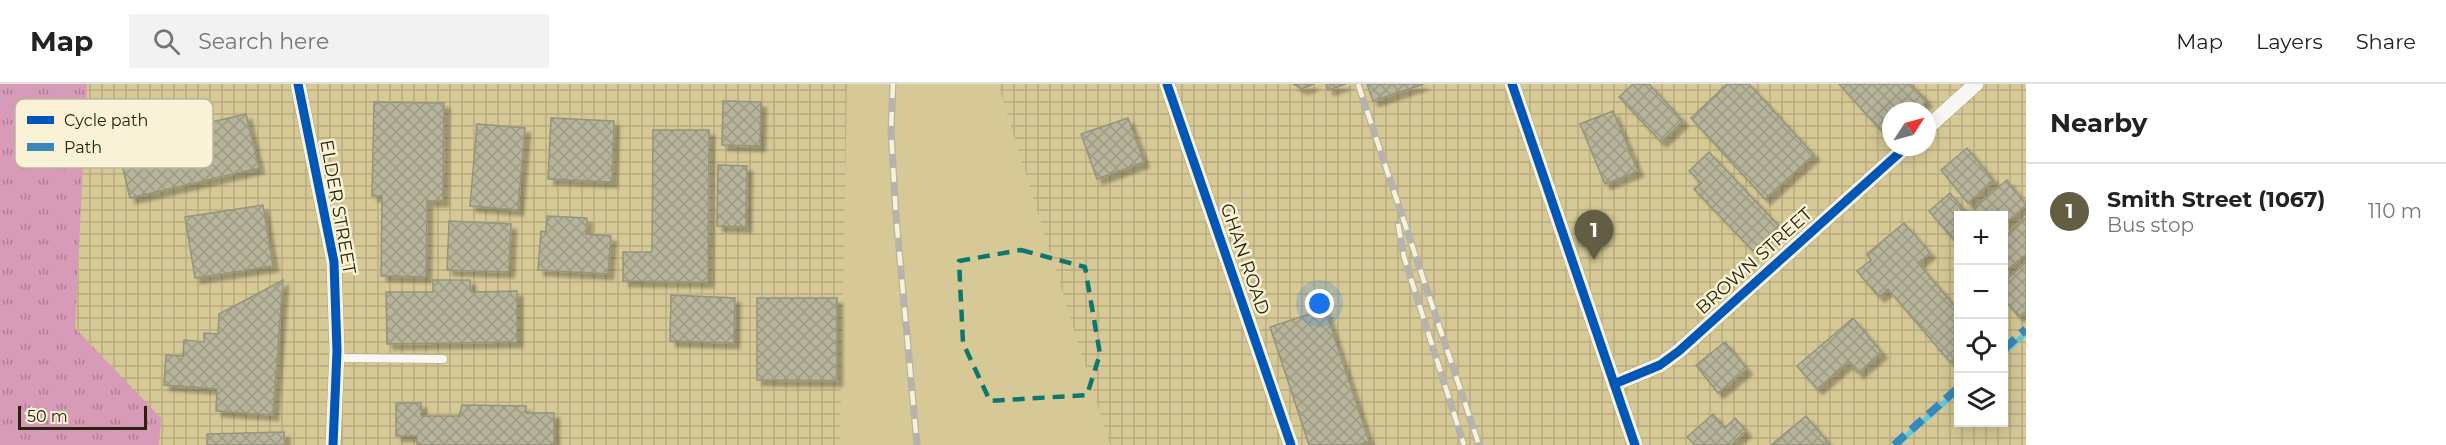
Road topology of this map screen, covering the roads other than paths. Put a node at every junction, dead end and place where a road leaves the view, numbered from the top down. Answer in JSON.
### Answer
{"nodes":[{"id":1,"x":298,"y":84,"type":"edge"},
{"id":2,"x":1167,"y":84,"type":"edge"},
{"id":3,"x":1512,"y":84,"type":"edge"},
{"id":4,"x":1976,"y":84,"type":"edge"},
{"id":5,"x":1936,"y":120,"type":"edge"},
{"id":6,"x":1896,"y":156,"type":"edge"},
{"id":7,"x":337,"y":358,"type":"junction"},
{"id":8,"x":443,"y":359,"type":"dead end"},
{"id":9,"x":1614,"y":384,"type":"junction"},
{"id":10,"x":333,"y":445,"type":"edge"},
{"id":11,"x":1292,"y":445,"type":"edge"},
{"id":12,"x":1635,"y":445,"type":"edge"}],
"edges":[{"from":1,"to":7,"type":"street","name":"ELDER STREET"},
{"from":2,"to":11,"type":"street","name":"GHAN ROAD"},
{"from":3,"to":9,"type":"street"},
{"from":4,"to":5,"type":"street"},
{"from":6,"to":9,"type":"street","name":"BROWN STREET"},
{"from":7,"to":8,"type":"lane"},
{"from":7,"to":10,"type":"street","name":"ELDER STREET"},
{"from":9,"to":12,"type":"street"}]}
